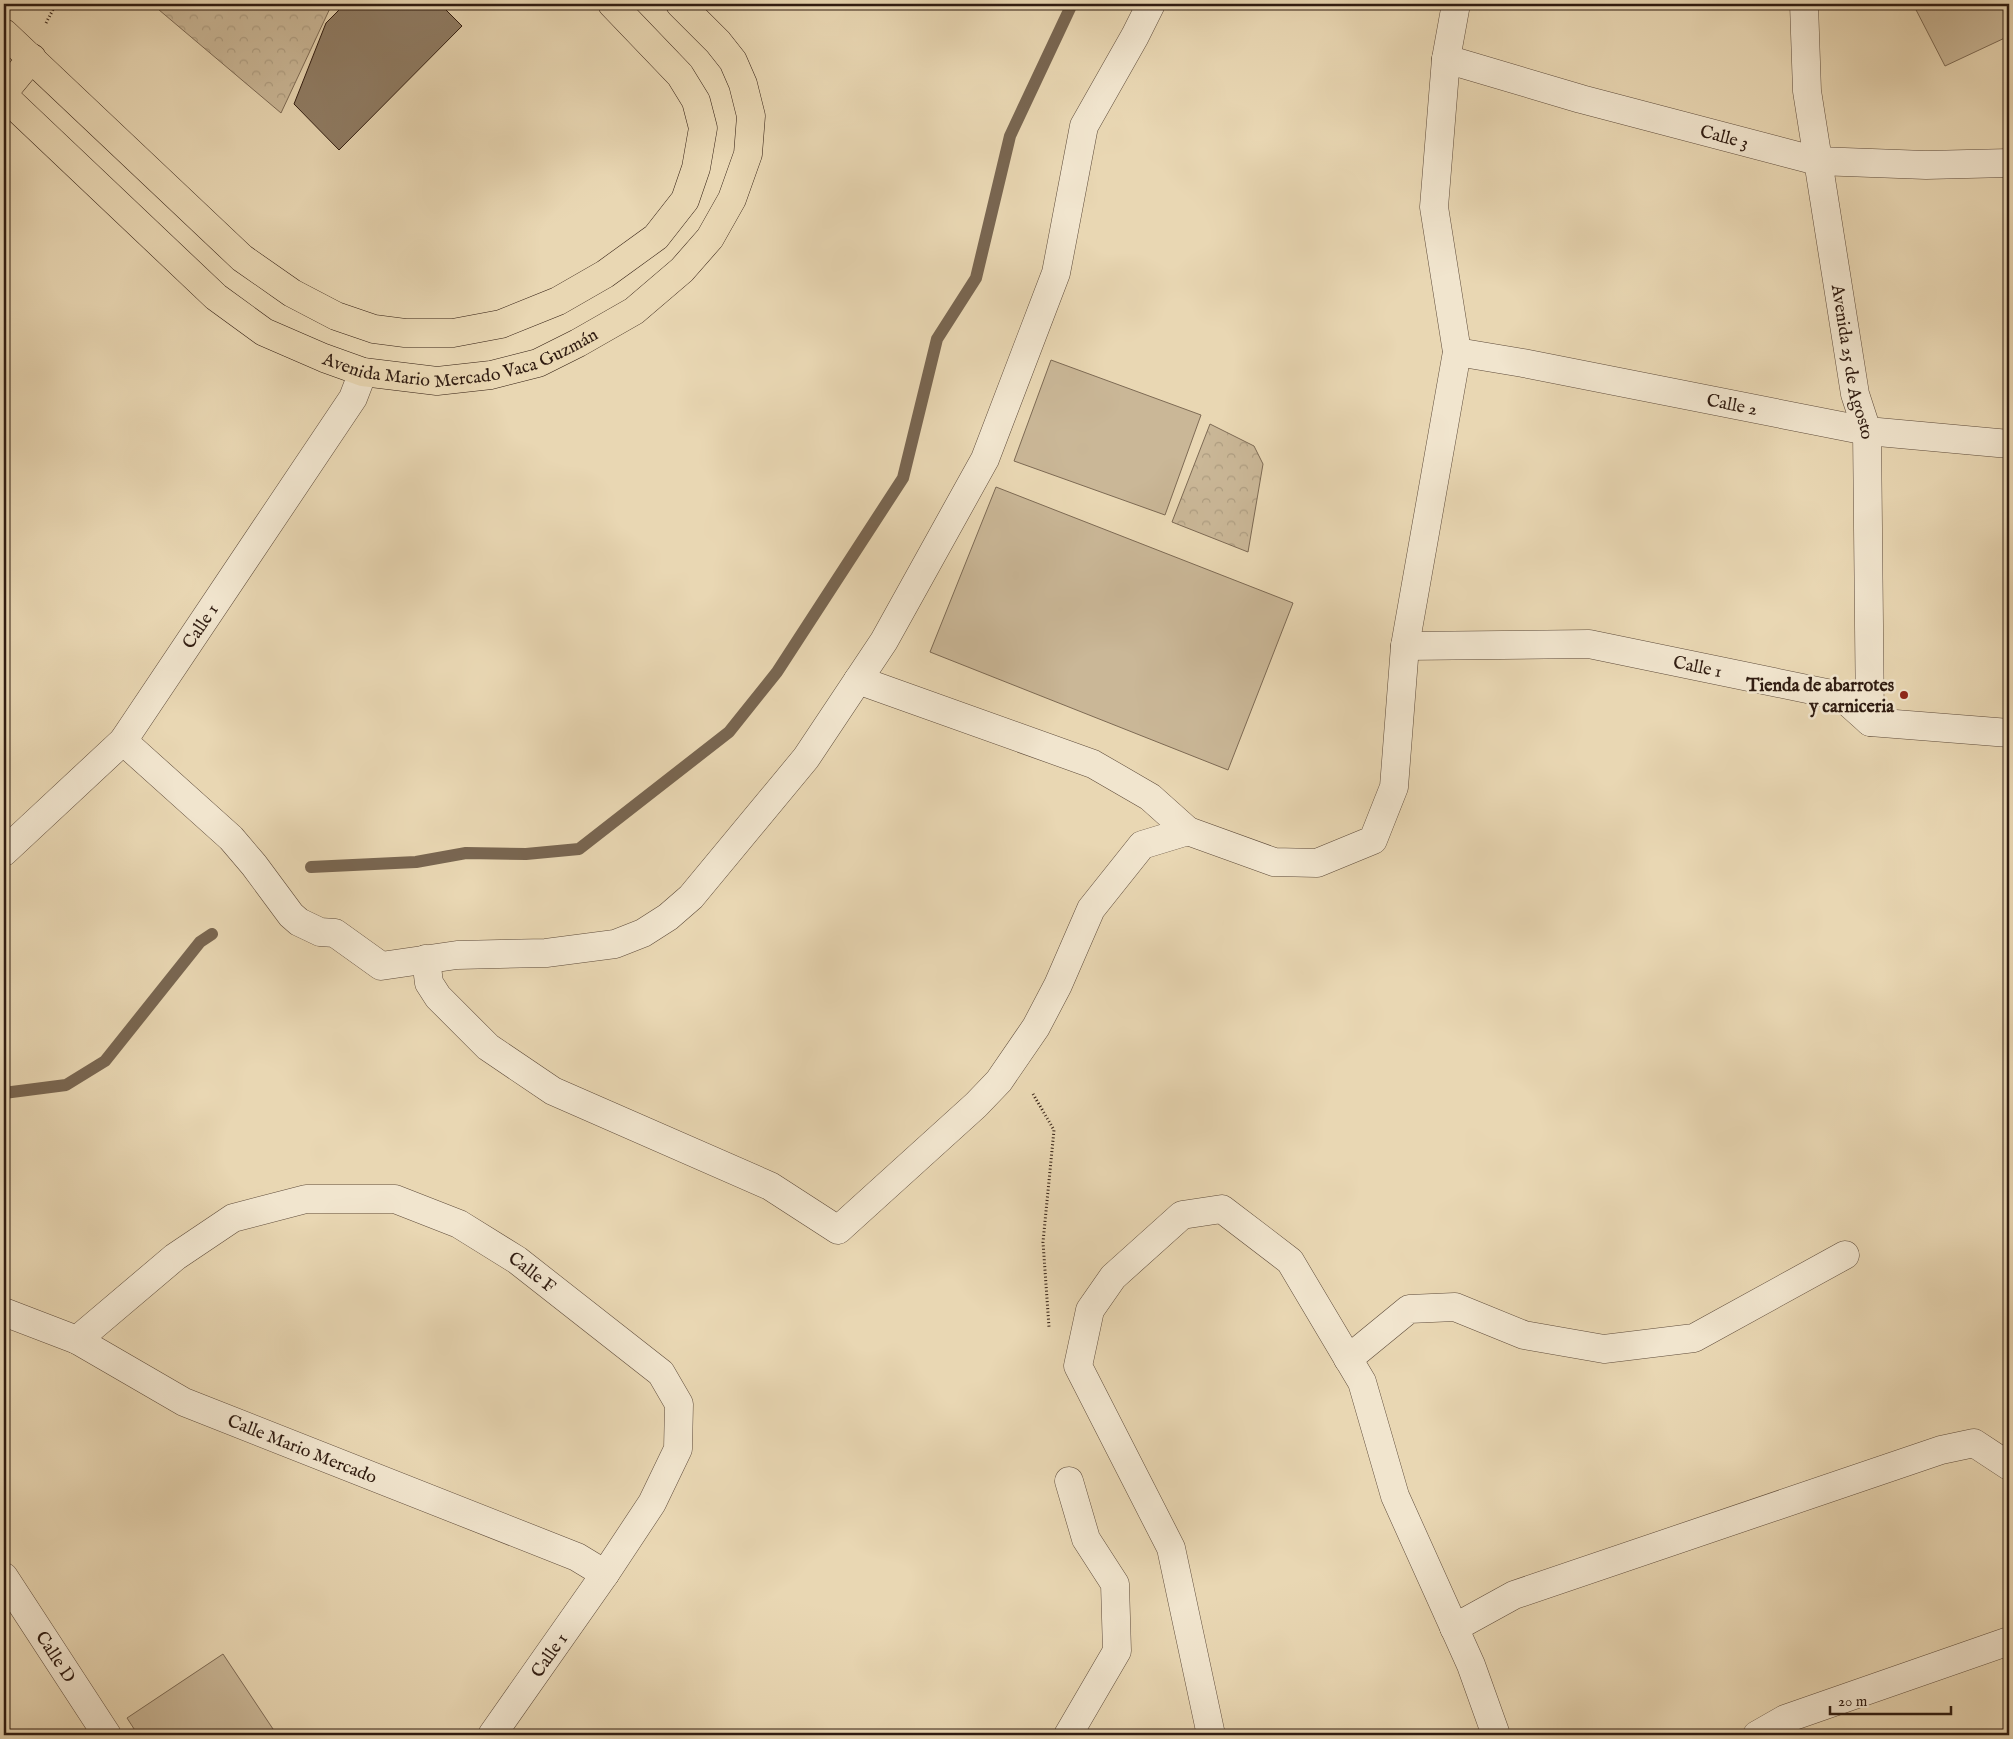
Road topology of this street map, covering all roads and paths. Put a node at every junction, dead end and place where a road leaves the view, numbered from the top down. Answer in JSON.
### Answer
{"nodes":[{"id":1,"x":56,"y":4,"type":"edge"},
{"id":2,"x":613,"y":4,"type":"edge"},
{"id":3,"x":680,"y":4,"type":"edge"},
{"id":4,"x":1151,"y":4,"type":"edge"},
{"id":5,"x":1456,"y":4,"type":"edge"},
{"id":6,"x":1804,"y":4,"type":"edge"},
{"id":7,"x":43,"y":29,"type":"dead end"},
{"id":8,"x":4,"y":33,"type":"edge"},
{"id":9,"x":32,"y":58,"type":"junction"},
{"id":10,"x":1446,"y":59,"type":"junction"},
{"id":11,"x":4,"y":92,"type":"edge"},
{"id":12,"x":4,"y":96,"type":"edge"},
{"id":13,"x":1816,"y":161,"type":"junction"},
{"id":14,"x":2009,"y":163,"type":"edge"},
{"id":15,"x":374,"y":329,"type":"junction"},
{"id":16,"x":1457,"y":352,"type":"junction"},
{"id":17,"x":362,"y":372,"type":"junction"},
{"id":18,"x":1867,"y":431,"type":"junction"},
{"id":19,"x":2009,"y":444,"type":"edge"},
{"id":20,"x":1405,"y":646,"type":"junction"},
{"id":21,"x":858,"y":680,"type":"junction"},
{"id":22,"x":1870,"y":722,"type":"junction"},
{"id":23,"x":2009,"y":733,"type":"edge"},
{"id":24,"x":123,"y":741,"type":"junction"},
{"id":25,"x":1188,"y":831,"type":"junction"},
{"id":26,"x":4,"y":852,"type":"edge"},
{"id":27,"x":426,"y":959,"type":"junction"},
{"id":28,"x":1013,"y":1060,"type":"junction"},
{"id":29,"x":1845,"y":1255,"type":"dead end"},
{"id":30,"x":4,"y":1312,"type":"edge"},
{"id":31,"x":77,"y":1340,"type":"junction"},
{"id":32,"x":1348,"y":1359,"type":"junction"},
{"id":33,"x":1078,"y":1366,"type":"junction"},
{"id":34,"x":2009,"y":1466,"type":"edge"},
{"id":35,"x":1069,"y":1481,"type":"dead end"},
{"id":36,"x":606,"y":1574,"type":"junction"},
{"id":37,"x":4,"y":1577,"type":"edge"},
{"id":38,"x":1454,"y":1628,"type":"junction"},
{"id":39,"x":2009,"y":1641,"type":"edge"},
{"id":40,"x":108,"y":1735,"type":"edge"},
{"id":41,"x":492,"y":1735,"type":"edge"},
{"id":42,"x":1068,"y":1735,"type":"edge"},
{"id":43,"x":1211,"y":1735,"type":"edge"},
{"id":44,"x":1496,"y":1735,"type":"edge"},
{"id":45,"x":1757,"y":1735,"type":"edge"}],
"edges":[{"from":1,"to":7,"type":"path"},
{"from":2,"to":15,"type":"main road","name":"Avenida Mario Mercado Vaca Guzmán"},
{"from":3,"to":17,"type":"main road","name":"Avenida Mario Mercado Vaca Guzmán"},
{"from":4,"to":21,"type":"street"},
{"from":5,"to":10,"type":"street"},
{"from":6,"to":13,"type":"street","name":"Avenida 25 de Agosto"},
{"from":8,"to":9,"type":"main road","name":"Avenida Mario Mercado Vaca Guzmán"},
{"from":9,"to":11,"type":"main road"},
{"from":9,"to":15,"type":"main road","name":"Avenida Mario Mercado Vaca Guzmán"},
{"from":10,"to":13,"type":"street","name":"Calle 3"},
{"from":10,"to":16,"type":"street"},
{"from":12,"to":17,"type":"main road","name":"Avenida Mario Mercado Vaca Guzmán"},
{"from":13,"to":14,"type":"street","name":"Calle 3"},
{"from":13,"to":18,"type":"street","name":"Avenida 25 de Agosto"},
{"from":15,"to":17,"type":"main road"},
{"from":16,"to":18,"type":"street","name":"Calle 2"},
{"from":16,"to":20,"type":"street"},
{"from":17,"to":24,"type":"street","name":"Calle 1"},
{"from":18,"to":19,"type":"street","name":"Calle 2"},
{"from":18,"to":22,"type":"street","name":"Avenida 25 de Agosto"},
{"from":20,"to":22,"type":"street","name":"Calle 1"},
{"from":20,"to":25,"type":"street"},
{"from":21,"to":25,"type":"street"},
{"from":21,"to":27,"type":"street"},
{"from":22,"to":23,"type":"street"},
{"from":24,"to":26,"type":"street","name":"Calle 1"},
{"from":24,"to":27,"type":"street"},
{"from":25,"to":28,"type":"street"},
{"from":27,"to":28,"type":"street"},
{"from":28,"to":33,"type":"path"},
{"from":29,"to":32,"type":"street"},
{"from":30,"to":31,"type":"street","name":"Calle Mario Mercado"},
{"from":31,"to":36,"type":"street","name":"Calle Mario Mercado"},
{"from":31,"to":36,"type":"street","name":"Calle F"},
{"from":32,"to":33,"type":"street"},
{"from":32,"to":38,"type":"street"},
{"from":33,"to":43,"type":"street"},
{"from":34,"to":38,"type":"street"},
{"from":35,"to":42,"type":"street"},
{"from":36,"to":41,"type":"street","name":"Calle 1"},
{"from":37,"to":40,"type":"street","name":"Calle D"},
{"from":38,"to":44,"type":"street"},
{"from":39,"to":45,"type":"street"}]}
